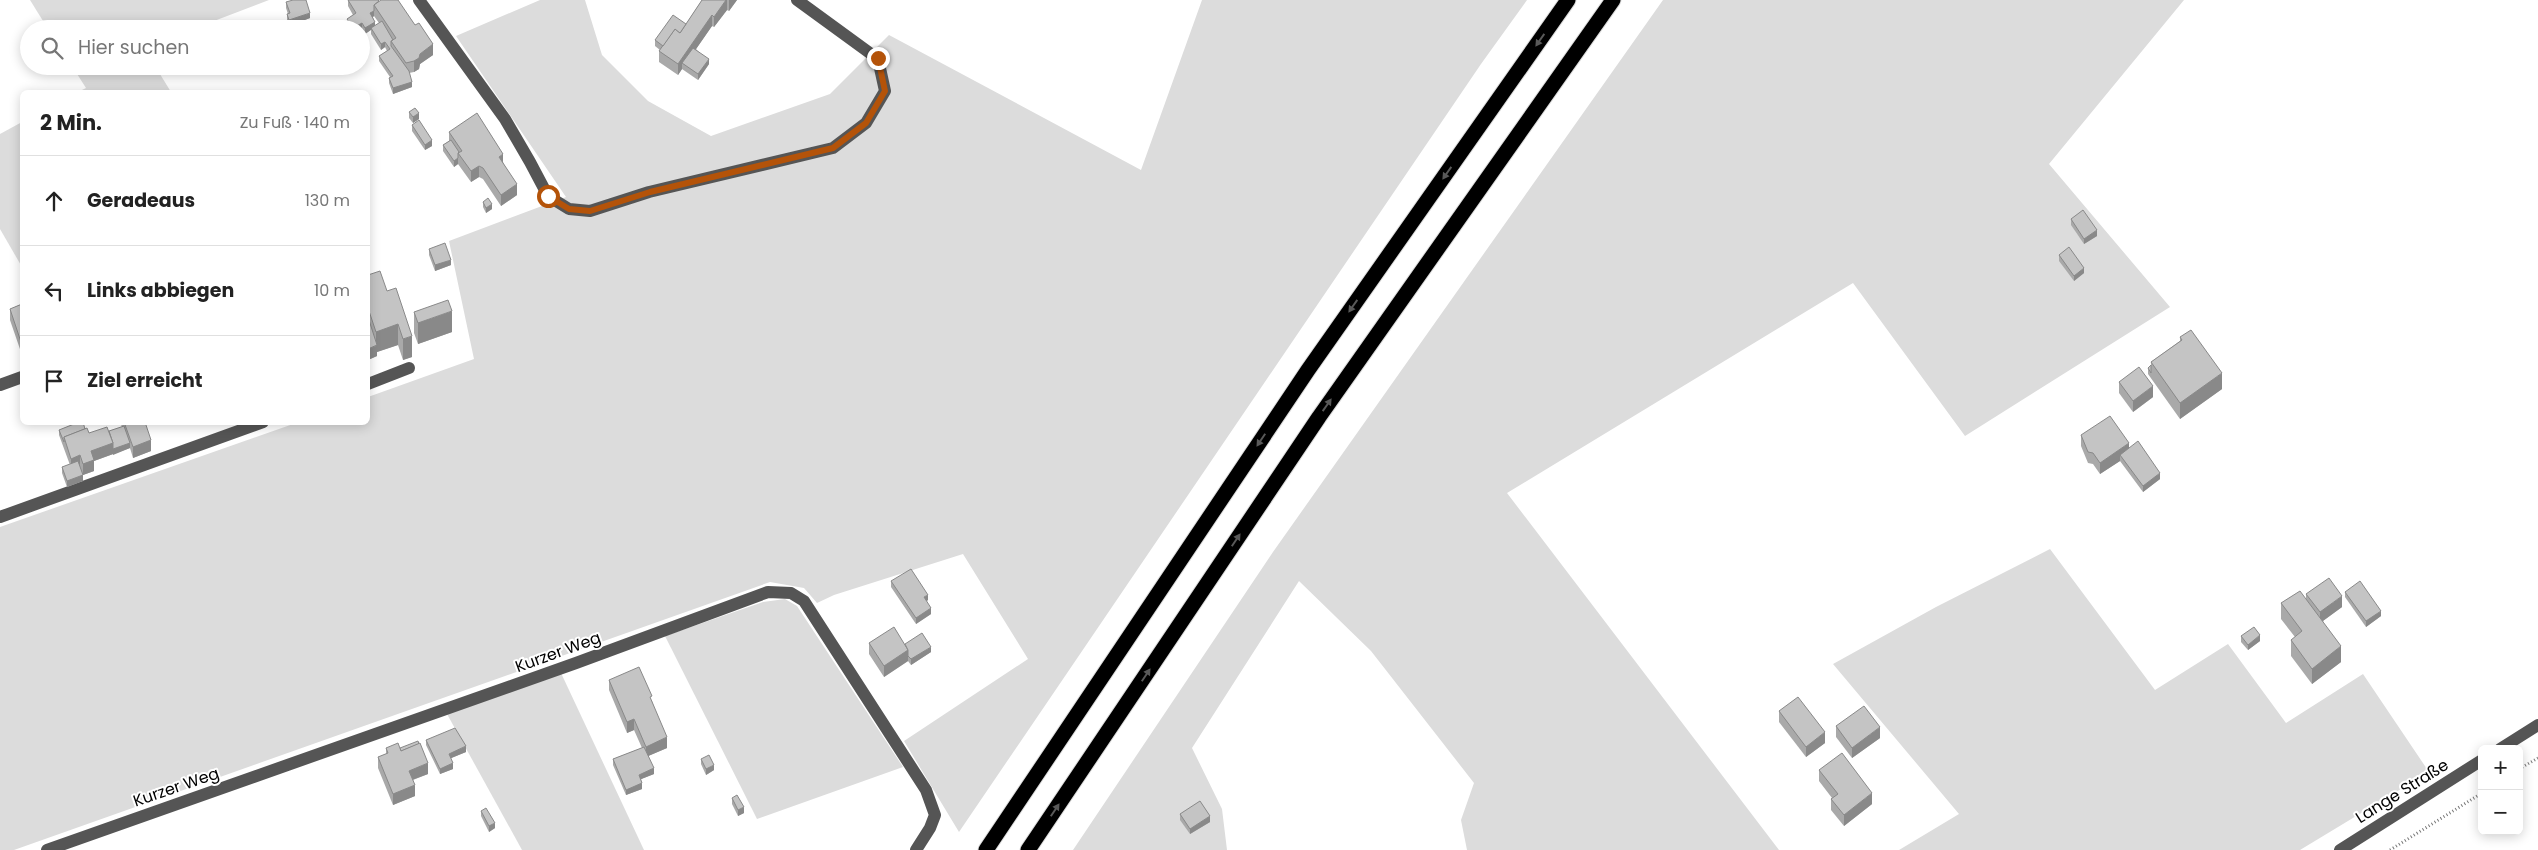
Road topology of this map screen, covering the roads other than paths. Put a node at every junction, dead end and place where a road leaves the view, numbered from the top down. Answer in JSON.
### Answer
{"nodes":[{"id":1,"x":419,"y":0,"type":"edge"},
{"id":2,"x":797,"y":0,"type":"edge"},
{"id":3,"x":1568,"y":0,"type":"edge"},
{"id":4,"x":1613,"y":0,"type":"edge"},
{"id":5,"x":408,"y":368,"type":"dead end"},
{"id":6,"x":20,"y":378,"type":"edge"},
{"id":7,"x":370,"y":383,"type":"edge"},
{"id":8,"x":0,"y":385,"type":"edge"},
{"id":9,"x":256,"y":425,"type":"edge"},
{"id":10,"x":0,"y":517,"type":"edge"},
{"id":11,"x":2538,"y":725,"type":"edge"},
{"id":12,"x":2506,"y":745,"type":"edge"},
{"id":13,"x":2478,"y":763,"type":"edge"},
{"id":14,"x":47,"y":850,"type":"edge"},
{"id":15,"x":916,"y":850,"type":"edge"},
{"id":16,"x":986,"y":850,"type":"edge"},
{"id":17,"x":1028,"y":850,"type":"edge"},
{"id":18,"x":2340,"y":850,"type":"edge"}],
"edges":[{"from":1,"to":2,"type":"street"},
{"from":3,"to":16,"type":"highway","one_way":true},
{"from":17,"to":4,"type":"highway","one_way":true},
{"from":5,"to":7,"type":"street"},
{"from":6,"to":8,"type":"street"},
{"from":9,"to":10,"type":"street"},
{"from":11,"to":12,"type":"street"},
{"from":13,"to":18,"type":"street","name":"Lange Straße"},
{"from":14,"to":15,"type":"street","name":"Kurzer Weg"}]}
